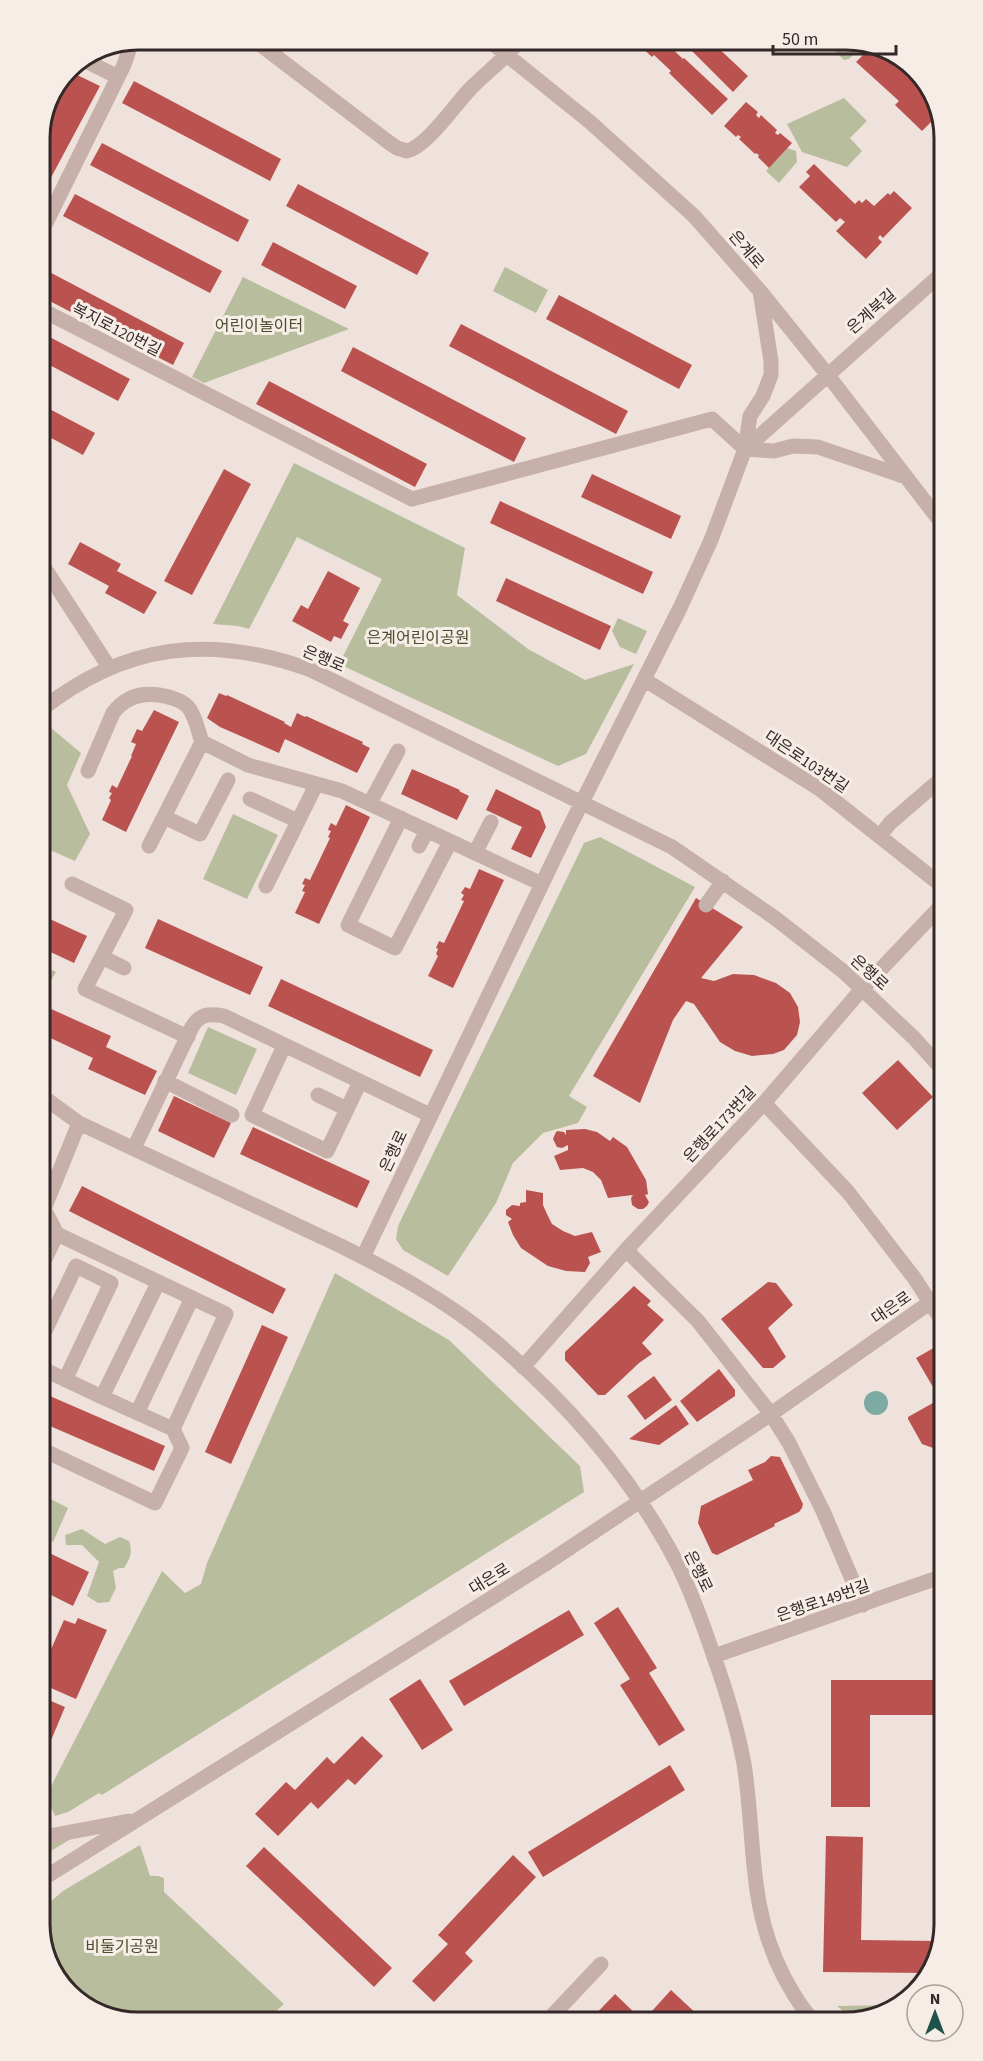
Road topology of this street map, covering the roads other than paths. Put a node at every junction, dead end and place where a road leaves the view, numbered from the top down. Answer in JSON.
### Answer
{"nodes":[{"id":1,"x":267,"y":49,"type":"edge"},
{"id":2,"x":129,"y":50,"type":"edge"},
{"id":3,"x":501,"y":50,"type":"edge"},
{"id":4,"x":512,"y":50,"type":"edge"},
{"id":5,"x":508,"y":55,"type":"junction"},
{"id":6,"x":91,"y":63,"type":"edge"},
{"id":7,"x":118,"y":77,"type":"junction"},
{"id":8,"x":50,"y":215,"type":"edge"},
{"id":9,"x":934,"y":280,"type":"edge"},
{"id":10,"x":760,"y":291,"type":"junction"},
{"id":11,"x":50,"y":314,"type":"edge"},
{"id":12,"x":827,"y":374,"type":"junction"},
{"id":13,"x":745,"y":449,"type":"junction"},
{"id":14,"x":903,"y":476,"type":"junction"},
{"id":15,"x":934,"y":514,"type":"edge"},
{"id":16,"x":50,"y":576,"type":"edge"},
{"id":17,"x":109,"y":667,"type":"junction"},
{"id":18,"x":645,"y":680,"type":"junction"},
{"id":19,"x":50,"y":703,"type":"edge"},
{"id":20,"x":202,"y":742,"type":"junction"},
{"id":21,"x":398,"y":751,"type":"dead end"},
{"id":22,"x":88,"y":771,"type":"dead end"},
{"id":23,"x":228,"y":780,"type":"dead end"},
{"id":24,"x":316,"y":784,"type":"junction"},
{"id":25,"x":934,"y":785,"type":"edge"},
{"id":26,"x":250,"y":799,"type":"dead end"},
{"id":27,"x":582,"y":801,"type":"junction"},
{"id":28,"x":370,"y":803,"type":"junction"},
{"id":29,"x":164,"y":817,"type":"junction"},
{"id":30,"x":401,"y":818,"type":"junction"},
{"id":31,"x":298,"y":821,"type":"junction"},
{"id":32,"x":491,"y":822,"type":"dead end"},
{"id":33,"x":427,"y":831,"type":"junction"},
{"id":34,"x":880,"y":836,"type":"junction"},
{"id":35,"x":450,"y":842,"type":"junction"},
{"id":36,"x":149,"y":846,"type":"dead end"},
{"id":37,"x":419,"y":846,"type":"dead end"},
{"id":38,"x":476,"y":853,"type":"junction"},
{"id":39,"x":934,"y":879,"type":"edge"},
{"id":40,"x":723,"y":881,"type":"junction"},
{"id":41,"x":72,"y":884,"type":"dead end"},
{"id":42,"x":542,"y":884,"type":"junction"},
{"id":43,"x":266,"y":886,"type":"dead end"},
{"id":44,"x":706,"y":905,"type":"dead end"},
{"id":45,"x":934,"y":913,"type":"edge"},
{"id":46,"x":102,"y":957,"type":"junction"},
{"id":47,"x":124,"y":968,"type":"dead end"},
{"id":48,"x":862,"y":989,"type":"junction"},
{"id":49,"x":188,"y":1037,"type":"junction"},
{"id":50,"x":284,"y":1046,"type":"junction"},
{"id":51,"x":934,"y":1060,"type":"edge"},
{"id":52,"x":165,"y":1082,"type":"junction"},
{"id":53,"x":360,"y":1082,"type":"junction"},
{"id":54,"x":318,"y":1095,"type":"dead end"},
{"id":55,"x":50,"y":1102,"type":"edge"},
{"id":56,"x":764,"y":1103,"type":"junction"},
{"id":57,"x":347,"y":1109,"type":"junction"},
{"id":58,"x":232,"y":1115,"type":"dead end"},
{"id":59,"x":430,"y":1115,"type":"junction"},
{"id":60,"x":79,"y":1123,"type":"junction"},
{"id":61,"x":134,"y":1148,"type":"junction"},
{"id":62,"x":50,"y":1182,"type":"edge"},
{"id":63,"x":50,"y":1221,"type":"edge"},
{"id":64,"x":57,"y":1234,"type":"junction"},
{"id":65,"x":50,"y":1248,"type":"edge"},
{"id":66,"x":626,"y":1250,"type":"junction"},
{"id":67,"x":363,"y":1257,"type":"junction"},
{"id":68,"x":158,"y":1283,"type":"junction"},
{"id":69,"x":934,"y":1296,"type":"edge"},
{"id":70,"x":192,"y":1298,"type":"junction"},
{"id":71,"x":934,"y":1299,"type":"edge"},
{"id":72,"x":50,"y":1320,"type":"edge"},
{"id":73,"x":524,"y":1368,"type":"junction"},
{"id":74,"x":50,"y":1372,"type":"edge"},
{"id":75,"x":65,"y":1380,"type":"junction"},
{"id":76,"x":102,"y":1397,"type":"junction"},
{"id":77,"x":137,"y":1413,"type":"junction"},
{"id":78,"x":771,"y":1414,"type":"junction"},
{"id":79,"x":173,"y":1429,"type":"junction"},
{"id":80,"x":50,"y":1453,"type":"edge"},
{"id":81,"x":639,"y":1501,"type":"junction"},
{"id":82,"x":934,"y":1579,"type":"edge"},
{"id":83,"x":863,"y":1605,"type":"junction"},
{"id":84,"x":714,"y":1656,"type":"junction"},
{"id":85,"x":135,"y":1820,"type":"junction"},
{"id":86,"x":50,"y":1836,"type":"edge"},
{"id":87,"x":50,"y":1874,"type":"edge"},
{"id":88,"x":601,"y":1964,"type":"dead end"},
{"id":89,"x":556,"y":2012,"type":"edge"},
{"id":90,"x":806,"y":2012,"type":"edge"}],
"edges":[{"from":1,"to":5,"type":"street"},
{"from":2,"to":7,"type":"street"},
{"from":3,"to":5,"type":"street","name":"은계로"},
{"from":4,"to":5,"type":"street"},
{"from":5,"to":10,"type":"street","name":"은계로"},
{"from":6,"to":7,"type":"street"},
{"from":7,"to":8,"type":"street"},
{"from":9,"to":12,"type":"street","name":"은계북길"},
{"from":10,"to":12,"type":"street","name":"은계로"},
{"from":10,"to":13,"type":"street"},
{"from":11,"to":13,"type":"street","name":"복지로120번길"},
{"from":12,"to":13,"type":"street","name":"은계북길"},
{"from":12,"to":14,"type":"street","name":"은계로"},
{"from":13,"to":14,"type":"street"},
{"from":13,"to":18,"type":"street","name":"은행로"},
{"from":14,"to":15,"type":"street","name":"은계로"},
{"from":16,"to":17,"type":"street"},
{"from":17,"to":19,"type":"street","name":"은행로"},
{"from":17,"to":27,"type":"street","name":"은행로"},
{"from":18,"to":27,"type":"street","name":"은행로"},
{"from":18,"to":34,"type":"street","name":"대은로103번길"},
{"from":20,"to":22,"type":"street"},
{"from":20,"to":24,"type":"street"},
{"from":20,"to":29,"type":"street"},
{"from":21,"to":28,"type":"street"},
{"from":23,"to":29,"type":"street"},
{"from":24,"to":28,"type":"street"},
{"from":24,"to":31,"type":"street"},
{"from":25,"to":34,"type":"street"},
{"from":26,"to":31,"type":"street"},
{"from":27,"to":40,"type":"street","name":"은행로"},
{"from":27,"to":42,"type":"street","name":"은행로"},
{"from":28,"to":30,"type":"street"},
{"from":29,"to":36,"type":"street"},
{"from":30,"to":33,"type":"street"},
{"from":30,"to":35,"type":"street"},
{"from":31,"to":43,"type":"street"},
{"from":32,"to":38,"type":"street"},
{"from":33,"to":35,"type":"street"},
{"from":33,"to":37,"type":"street"},
{"from":34,"to":39,"type":"street","name":"대은로103번길"},
{"from":35,"to":38,"type":"street"},
{"from":38,"to":42,"type":"street"},
{"from":40,"to":44,"type":"street"},
{"from":40,"to":48,"type":"street","name":"은행로"},
{"from":41,"to":46,"type":"street"},
{"from":42,"to":59,"type":"street","name":"은행로"},
{"from":45,"to":48,"type":"street","name":"은행로173번길"},
{"from":46,"to":47,"type":"street"},
{"from":46,"to":49,"type":"street"},
{"from":48,"to":51,"type":"street","name":"은행로"},
{"from":48,"to":56,"type":"street","name":"은행로173번길"},
{"from":49,"to":50,"type":"street"},
{"from":49,"to":52,"type":"street"},
{"from":50,"to":53,"type":"street"},
{"from":50,"to":57,"type":"street"},
{"from":52,"to":58,"type":"street"},
{"from":52,"to":61,"type":"street"},
{"from":53,"to":57,"type":"street"},
{"from":53,"to":59,"type":"street"},
{"from":54,"to":57,"type":"street"},
{"from":55,"to":60,"type":"street","name":"은행로"},
{"from":56,"to":66,"type":"street","name":"은행로173번길"},
{"from":56,"to":69,"type":"street"},
{"from":59,"to":67,"type":"street","name":"은행로"},
{"from":60,"to":61,"type":"street","name":"은행로"},
{"from":60,"to":62,"type":"street"},
{"from":61,"to":67,"type":"street","name":"은행로"},
{"from":63,"to":64,"type":"street"},
{"from":64,"to":65,"type":"street"},
{"from":64,"to":68,"type":"street"},
{"from":66,"to":73,"type":"street","name":"은행로173번길"},
{"from":66,"to":78,"type":"street"},
{"from":67,"to":73,"type":"street","name":"은행로"},
{"from":68,"to":70,"type":"street"},
{"from":68,"to":76,"type":"street"},
{"from":70,"to":77,"type":"street"},
{"from":70,"to":79,"type":"street"},
{"from":71,"to":78,"type":"street","name":"대은로"},
{"from":72,"to":75,"type":"street"},
{"from":73,"to":81,"type":"street","name":"은행로"},
{"from":74,"to":75,"type":"street"},
{"from":75,"to":76,"type":"street"},
{"from":76,"to":77,"type":"street"},
{"from":77,"to":79,"type":"street"},
{"from":78,"to":81,"type":"street","name":"대은로"},
{"from":78,"to":83,"type":"street"},
{"from":79,"to":80,"type":"street"},
{"from":81,"to":84,"type":"street","name":"은행로"},
{"from":81,"to":85,"type":"street","name":"대은로"},
{"from":82,"to":83,"type":"street","name":"은행로149번길"},
{"from":83,"to":84,"type":"street","name":"은행로149번길"},
{"from":84,"to":90,"type":"street","name":"은행로"},
{"from":85,"to":86,"type":"street"},
{"from":85,"to":87,"type":"street","name":"대은로"},
{"from":88,"to":89,"type":"street"}]}
